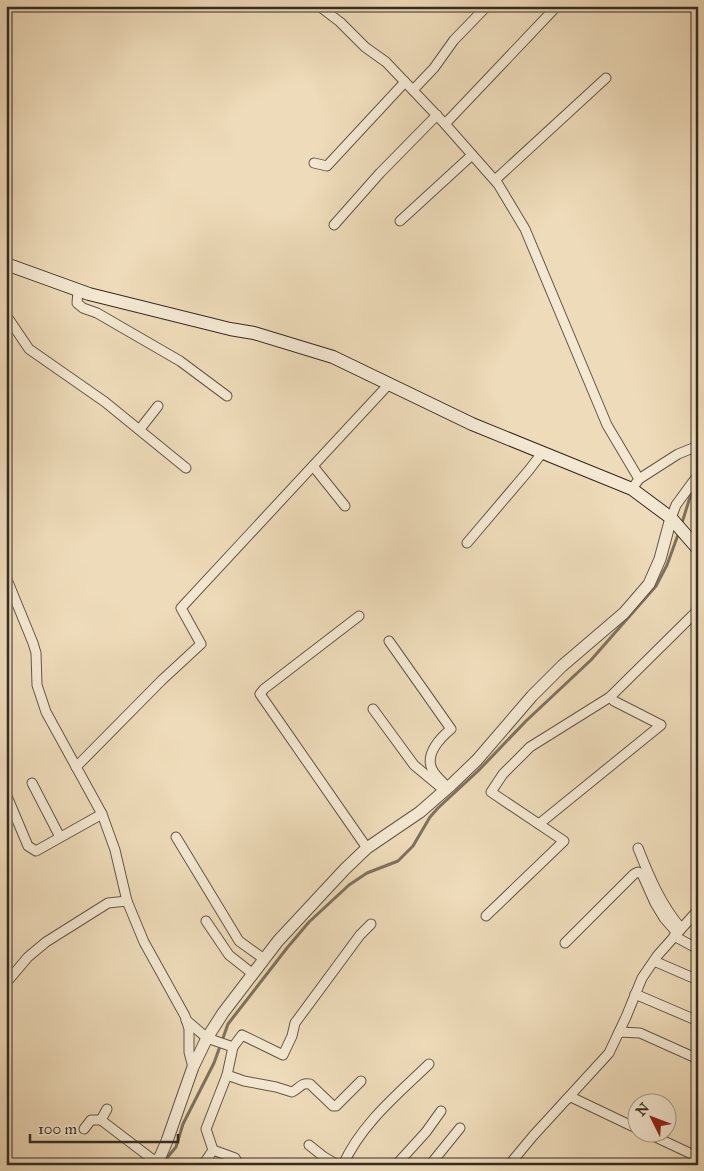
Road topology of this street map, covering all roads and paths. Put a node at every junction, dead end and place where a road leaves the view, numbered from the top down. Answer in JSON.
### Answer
{"nodes":[{"id":1,"x":319,"y":6,"type":"edge"},
{"id":2,"x":487,"y":6,"type":"edge"},
{"id":3,"x":557,"y":6,"type":"edge"},
{"id":4,"x":606,"y":78,"type":"dead end"},
{"id":5,"x":405,"y":82,"type":"junction"},
{"id":6,"x":413,"y":90,"type":"junction"},
{"id":7,"x":437,"y":115,"type":"junction"},
{"id":8,"x":445,"y":124,"type":"junction"},
{"id":9,"x":472,"y":155,"type":"junction"},
{"id":10,"x":314,"y":163,"type":"dead end"},
{"id":11,"x":495,"y":180,"type":"junction"},
{"id":12,"x":400,"y":221,"type":"dead end"},
{"id":13,"x":334,"y":225,"type":"dead end"},
{"id":14,"x":6,"y":264,"type":"edge"},
{"id":15,"x":78,"y":291,"type":"junction"},
{"id":16,"x":6,"y":315,"type":"edge"},
{"id":17,"x":389,"y":384,"type":"junction"},
{"id":18,"x":227,"y":396,"type":"dead end"},
{"id":19,"x":158,"y":406,"type":"dead end"},
{"id":20,"x":140,"y":429,"type":"junction"},
{"id":21,"x":698,"y":446,"type":"edge"},
{"id":22,"x":542,"y":453,"type":"junction"},
{"id":23,"x":313,"y":466,"type":"junction"},
{"id":24,"x":186,"y":468,"type":"dead end"},
{"id":25,"x":698,"y":475,"type":"edge"},
{"id":26,"x":635,"y":484,"type":"junction"},
{"id":27,"x":345,"y":506,"type":"dead end"},
{"id":28,"x":670,"y":518,"type":"junction"},
{"id":29,"x":698,"y":531,"type":"edge"},
{"id":30,"x":467,"y":543,"type":"dead end"},
{"id":31,"x":697,"y":548,"type":"edge"},
{"id":32,"x":6,"y":577,"type":"edge"},
{"id":33,"x":698,"y":610,"type":"edge"},
{"id":34,"x":359,"y":616,"type":"dead end"},
{"id":35,"x":389,"y":641,"type":"dead end"},
{"id":36,"x":610,"y":697,"type":"junction"},
{"id":37,"x":372,"y":710,"type":"dead end"},
{"id":38,"x":76,"y":767,"type":"junction"},
{"id":39,"x":32,"y":783,"type":"dead end"},
{"id":40,"x":446,"y":789,"type":"junction"},
{"id":41,"x":6,"y":794,"type":"edge"},
{"id":42,"x":102,"y":814,"type":"junction"},
{"id":43,"x":539,"y":824,"type":"junction"},
{"id":44,"x":60,"y":837,"type":"junction"},
{"id":45,"x":176,"y":837,"type":"dead end"},
{"id":46,"x":367,"y":848,"type":"junction"},
{"id":47,"x":638,"y":848,"type":"dead end"},
{"id":48,"x":127,"y":901,"type":"junction"},
{"id":49,"x":698,"y":911,"type":"edge"},
{"id":50,"x":486,"y":916,"type":"dead end"},
{"id":51,"x":206,"y":921,"type":"dead end"},
{"id":52,"x":371,"y":924,"type":"dead end"},
{"id":53,"x":677,"y":932,"type":"junction"},
{"id":54,"x":565,"y":944,"type":"dead end"},
{"id":55,"x":698,"y":949,"type":"edge"},
{"id":56,"x":264,"y":959,"type":"junction"},
{"id":57,"x":654,"y":961,"type":"junction"},
{"id":58,"x":253,"y":974,"type":"junction"},
{"id":59,"x":698,"y":980,"type":"edge"},
{"id":60,"x":6,"y":983,"type":"edge"},
{"id":61,"x":635,"y":994,"type":"junction"},
{"id":62,"x":185,"y":1019,"type":"junction"},
{"id":63,"x":698,"y":1021,"type":"edge"},
{"id":64,"x":620,"y":1032,"type":"junction"},
{"id":65,"x":211,"y":1040,"type":"junction"},
{"id":66,"x":230,"y":1047,"type":"junction"},
{"id":67,"x":698,"y":1058,"type":"edge"},
{"id":68,"x":428,"y":1064,"type":"dead end"},
{"id":69,"x":194,"y":1067,"type":"junction"},
{"id":70,"x":226,"y":1076,"type":"junction"},
{"id":71,"x":361,"y":1081,"type":"dead end"},
{"id":72,"x":567,"y":1099,"type":"junction"},
{"id":73,"x":107,"y":1109,"type":"dead end"},
{"id":74,"x":442,"y":1111,"type":"dead end"},
{"id":75,"x":101,"y":1120,"type":"junction"},
{"id":76,"x":626,"y":1123,"type":"edge"},
{"id":77,"x":460,"y":1128,"type":"dead end"},
{"id":78,"x":84,"y":1129,"type":"dead end"},
{"id":79,"x":670,"y":1144,"type":"edge"},
{"id":80,"x":309,"y":1145,"type":"dead end"},
{"id":81,"x":213,"y":1150,"type":"junction"},
{"id":82,"x":698,"y":1157,"type":"edge"},
{"id":83,"x":155,"y":1164,"type":"edge"},
{"id":84,"x":512,"y":1164,"type":"edge"},
{"id":85,"x":203,"y":1165,"type":"edge"},
{"id":86,"x":239,"y":1165,"type":"edge"},
{"id":87,"x":338,"y":1165,"type":"edge"},
{"id":88,"x":343,"y":1165,"type":"edge"},
{"id":89,"x":396,"y":1165,"type":"edge"},
{"id":90,"x":430,"y":1165,"type":"edge"}],
"edges":[{"from":1,"to":5,"type":"street"},
{"from":2,"to":6,"type":"street"},
{"from":3,"to":8,"type":"street"},
{"from":4,"to":11,"type":"street"},
{"from":5,"to":6,"type":"street"},
{"from":5,"to":10,"type":"street"},
{"from":6,"to":7,"type":"street"},
{"from":7,"to":8,"type":"street"},
{"from":7,"to":13,"type":"street"},
{"from":8,"to":9,"type":"street"},
{"from":9,"to":11,"type":"street"},
{"from":9,"to":12,"type":"street"},
{"from":11,"to":26,"type":"street"},
{"from":14,"to":15,"type":"main road"},
{"from":15,"to":17,"type":"main road"},
{"from":15,"to":18,"type":"street"},
{"from":16,"to":20,"type":"street"},
{"from":17,"to":22,"type":"main road"},
{"from":17,"to":23,"type":"street"},
{"from":19,"to":20,"type":"street"},
{"from":20,"to":24,"type":"street"},
{"from":21,"to":26,"type":"street"},
{"from":22,"to":26,"type":"main road"},
{"from":22,"to":30,"type":"street"},
{"from":23,"to":27,"type":"street"},
{"from":23,"to":38,"type":"street"},
{"from":25,"to":28,"type":"street"},
{"from":26,"to":28,"type":"main road"},
{"from":28,"to":31,"type":"main road"},
{"from":28,"to":40,"type":"street"},
{"from":29,"to":31,"type":"street"},
{"from":32,"to":38,"type":"street"},
{"from":33,"to":36,"type":"street"},
{"from":34,"to":46,"type":"street"},
{"from":35,"to":40,"type":"street"},
{"from":36,"to":43,"type":"street"},
{"from":36,"to":43,"type":"street"},
{"from":37,"to":40,"type":"street"},
{"from":38,"to":42,"type":"street"},
{"from":39,"to":44,"type":"street"},
{"from":40,"to":46,"type":"street"},
{"from":41,"to":44,"type":"street"},
{"from":42,"to":44,"type":"street"},
{"from":42,"to":48,"type":"street"},
{"from":43,"to":50,"type":"street"},
{"from":45,"to":56,"type":"street"},
{"from":46,"to":56,"type":"street"},
{"from":47,"to":53,"type":"street"},
{"from":48,"to":60,"type":"street"},
{"from":48,"to":62,"type":"street"},
{"from":49,"to":53,"type":"street"},
{"from":51,"to":58,"type":"street"},
{"from":52,"to":66,"type":"street"},
{"from":53,"to":54,"type":"street"},
{"from":53,"to":55,"type":"street"},
{"from":53,"to":57,"type":"street"},
{"from":56,"to":58,"type":"street"},
{"from":57,"to":59,"type":"street"},
{"from":57,"to":61,"type":"street"},
{"from":58,"to":65,"type":"street"},
{"from":61,"to":63,"type":"street"},
{"from":61,"to":64,"type":"street"},
{"from":62,"to":65,"type":"street"},
{"from":62,"to":69,"type":"street"},
{"from":64,"to":67,"type":"street"},
{"from":64,"to":72,"type":"street"},
{"from":65,"to":66,"type":"street"},
{"from":65,"to":69,"type":"street"},
{"from":66,"to":70,"type":"street"},
{"from":68,"to":88,"type":"street"},
{"from":69,"to":83,"type":"street"},
{"from":70,"to":71,"type":"street"},
{"from":70,"to":81,"type":"street"},
{"from":72,"to":76,"type":"street"},
{"from":72,"to":84,"type":"street"},
{"from":73,"to":75,"type":"street"},
{"from":74,"to":89,"type":"street"},
{"from":75,"to":78,"type":"street"},
{"from":75,"to":83,"type":"street"},
{"from":77,"to":90,"type":"street"},
{"from":79,"to":82,"type":"street"},
{"from":80,"to":87,"type":"street"},
{"from":81,"to":85,"type":"street"},
{"from":81,"to":86,"type":"street"}]}
